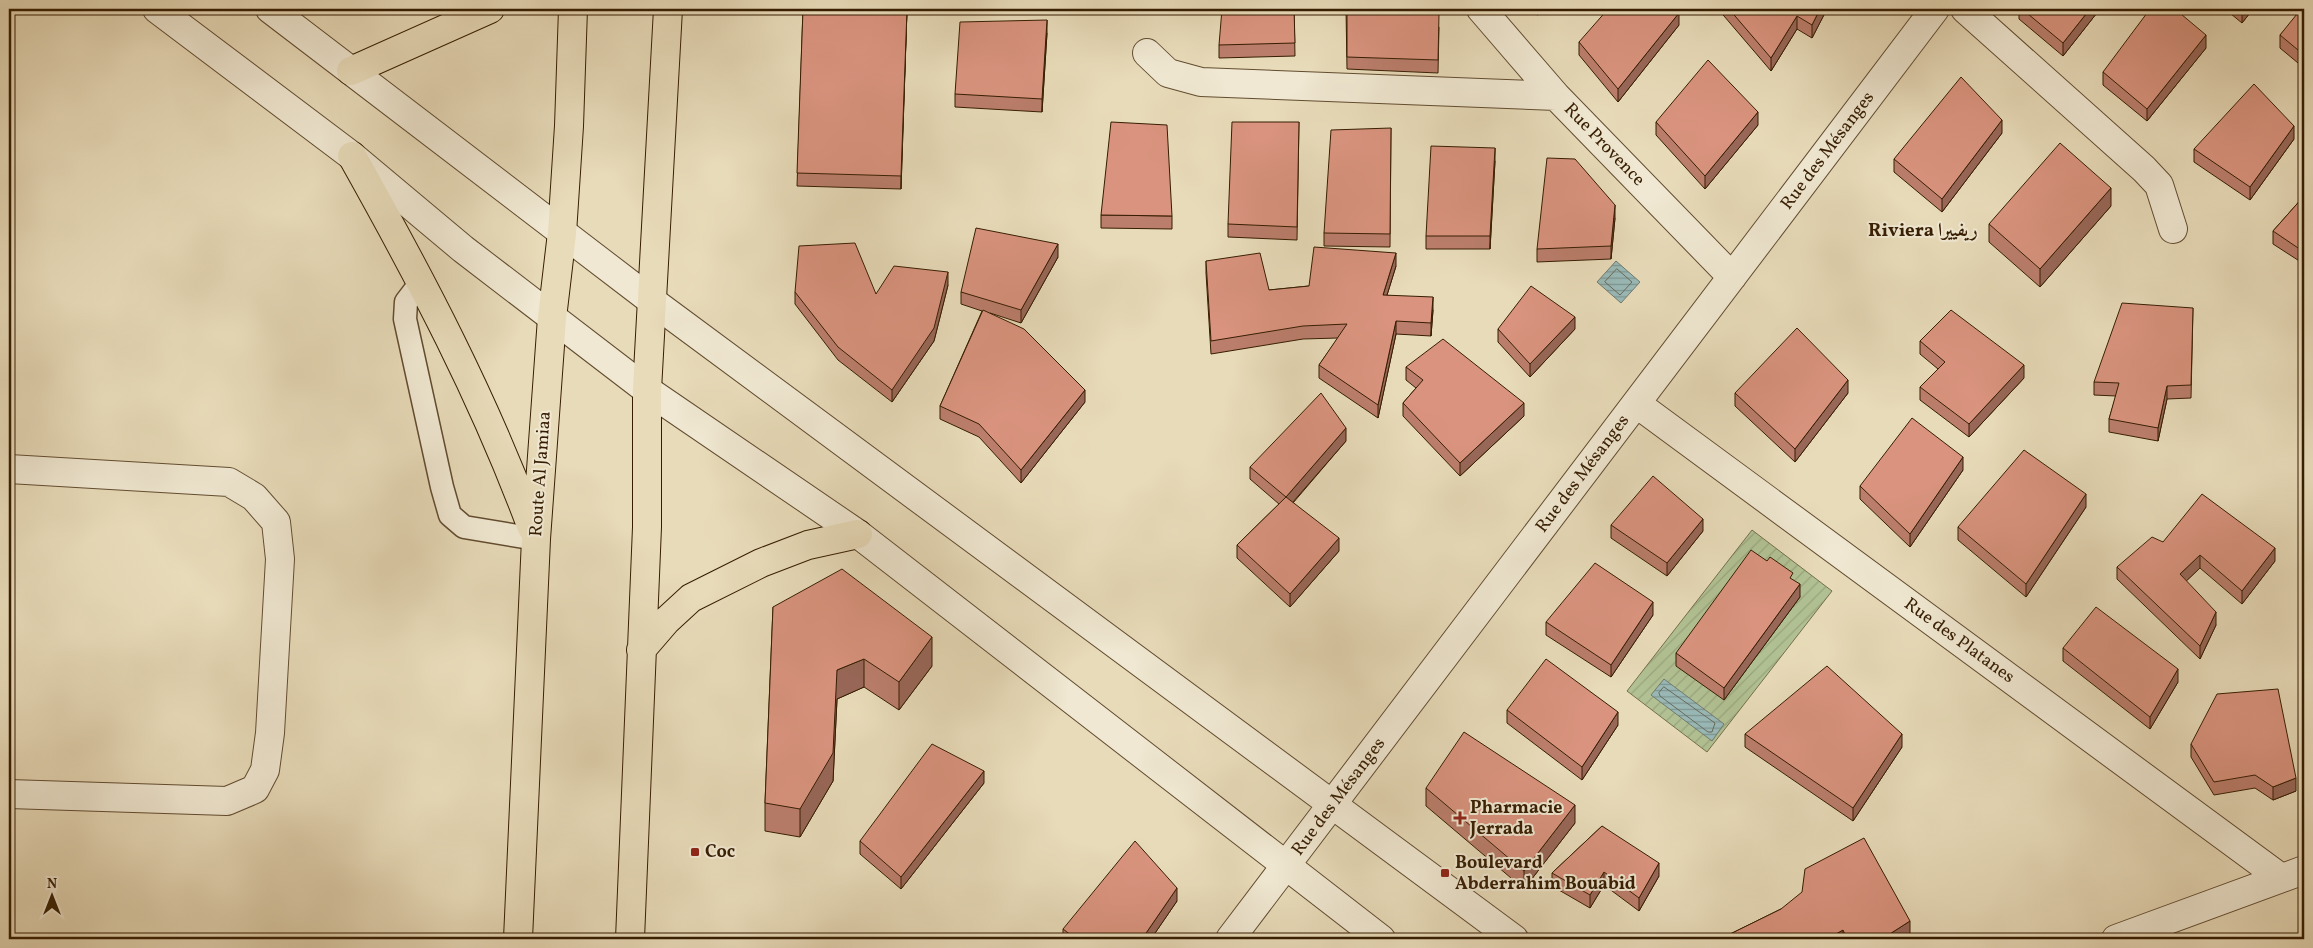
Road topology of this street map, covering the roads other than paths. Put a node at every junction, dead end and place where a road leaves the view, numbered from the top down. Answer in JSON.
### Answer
{"nodes":[{"id":1,"x":157,"y":9,"type":"edge"},
{"id":2,"x":270,"y":9,"type":"edge"},
{"id":3,"x":490,"y":9,"type":"edge"},
{"id":4,"x":573,"y":9,"type":"edge"},
{"id":5,"x":668,"y":9,"type":"edge"},
{"id":6,"x":1481,"y":9,"type":"edge"},
{"id":7,"x":1936,"y":9,"type":"edge"},
{"id":8,"x":1965,"y":9,"type":"edge"},
{"id":9,"x":1147,"y":53,"type":"dead end"},
{"id":10,"x":351,"y":71,"type":"junction"},
{"id":11,"x":1556,"y":96,"type":"junction"},
{"id":12,"x":352,"y":156,"type":"junction"},
{"id":13,"x":2173,"y":229,"type":"dead end"},
{"id":14,"x":562,"y":233,"type":"junction"},
{"id":15,"x":1732,"y":277,"type":"junction"},
{"id":16,"x":422,"y":281,"type":"junction"},
{"id":17,"x":652,"y":301,"type":"junction"},
{"id":18,"x":552,"y":318,"type":"junction"},
{"id":19,"x":647,"y":390,"type":"junction"},
{"id":20,"x":1637,"y":404,"type":"junction"},
{"id":21,"x":9,"y":469,"type":"edge"},
{"id":22,"x":858,"y":534,"type":"junction"},
{"id":23,"x":536,"y":539,"type":"junction"},
{"id":24,"x":641,"y":650,"type":"junction"},
{"id":25,"x":9,"y":794,"type":"edge"},
{"id":26,"x":1333,"y":804,"type":"junction"},
{"id":27,"x":1285,"y":867,"type":"junction"},
{"id":28,"x":2293,"y":874,"type":"edge"},
{"id":29,"x":518,"y":939,"type":"edge"},
{"id":30,"x":630,"y":939,"type":"edge"},
{"id":31,"x":1230,"y":939,"type":"edge"},
{"id":32,"x":1381,"y":939,"type":"edge"},
{"id":33,"x":1514,"y":939,"type":"edge"},
{"id":34,"x":2116,"y":939,"type":"edge"}],
"edges":[{"from":1,"to":12,"type":"street"},
{"from":2,"to":10,"type":"street"},
{"from":3,"to":10,"type":"main road"},
{"from":4,"to":14,"type":"main road","name":"Route Al Jamiaa"},
{"from":5,"to":17,"type":"main road"},
{"from":6,"to":11,"type":"street","name":"Rue Provence"},
{"from":7,"to":15,"type":"street","name":"Rue des Mésanges"},
{"from":8,"to":13,"type":"street"},
{"from":9,"to":11,"type":"street"},
{"from":10,"to":14,"type":"street"},
{"from":11,"to":15,"type":"street","name":"Rue Provence"},
{"from":12,"to":16,"type":"main road"},
{"from":12,"to":18,"type":"street"},
{"from":14,"to":17,"type":"street"},
{"from":14,"to":18,"type":"main road","name":"Route Al Jamiaa"},
{"from":15,"to":20,"type":"street","name":"Rue des Mésanges"},
{"from":16,"to":23,"type":"main road"},
{"from":16,"to":23,"type":"lane"},
{"from":17,"to":19,"type":"main road"},
{"from":17,"to":26,"type":"street"},
{"from":18,"to":19,"type":"street"},
{"from":18,"to":23,"type":"main road","name":"Route Al Jamiaa"},
{"from":19,"to":22,"type":"street"},
{"from":19,"to":24,"type":"main road"},
{"from":20,"to":26,"type":"street","name":"Rue des Mésanges"},
{"from":20,"to":28,"type":"street","name":"Rue des Platanes"},
{"from":21,"to":25,"type":"street"},
{"from":22,"to":24,"type":"main road"},
{"from":22,"to":27,"type":"street"},
{"from":23,"to":29,"type":"main road","name":"Route Al Jamiaa"},
{"from":24,"to":30,"type":"main road"},
{"from":26,"to":27,"type":"street","name":"Rue des Mésanges"},
{"from":26,"to":33,"type":"street"},
{"from":27,"to":31,"type":"street","name":"Rue des Mésanges"},
{"from":27,"to":32,"type":"street"},
{"from":28,"to":34,"type":"street"}]}
